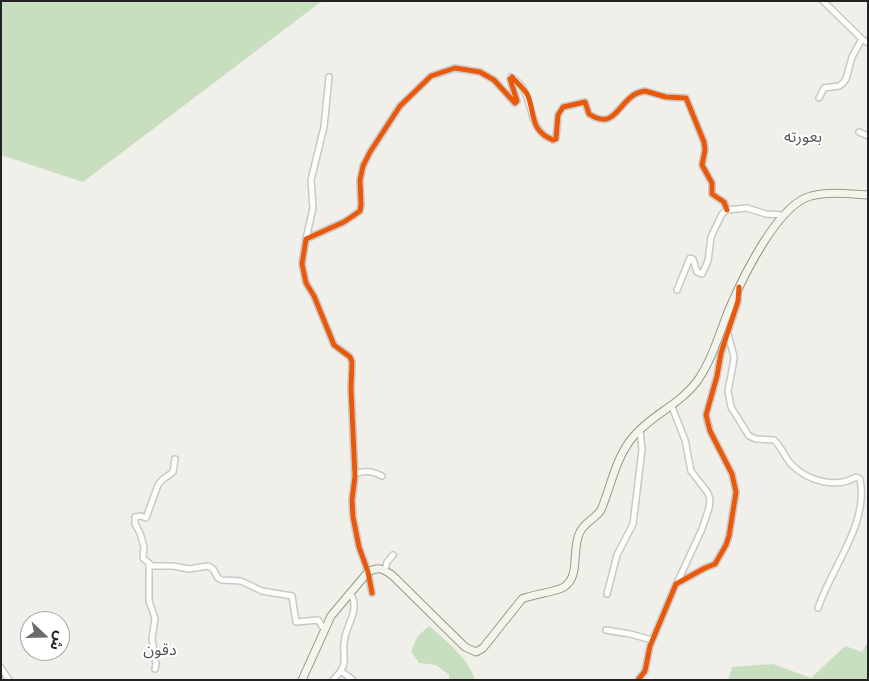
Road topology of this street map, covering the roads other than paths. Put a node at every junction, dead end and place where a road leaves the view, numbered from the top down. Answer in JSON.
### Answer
{"nodes":[{"id":1,"x":823,"y":1,"type":"edge"},
{"id":2,"x":862,"y":39,"type":"junction"},
{"id":3,"x":868,"y":43,"type":"edge"},
{"id":4,"x":330,"y":77,"type":"dead end"},
{"id":5,"x":819,"y":98,"type":"dead end"},
{"id":6,"x":858,"y":132,"type":"dead end"},
{"id":7,"x":868,"y":136,"type":"edge"},
{"id":8,"x":868,"y":195,"type":"edge"},
{"id":9,"x":727,"y":210,"type":"junction"},
{"id":10,"x":783,"y":215,"type":"junction"},
{"id":11,"x":306,"y":240,"type":"junction"},
{"id":12,"x":739,"y":287,"type":"junction"},
{"id":13,"x":677,"y":290,"type":"dead end"},
{"id":14,"x":728,"y":333,"type":"junction"},
{"id":15,"x":672,"y":407,"type":"junction"},
{"id":16,"x":640,"y":429,"type":"junction"},
{"id":17,"x":175,"y":459,"type":"dead end"},
{"id":18,"x":355,"y":474,"type":"junction"},
{"id":19,"x":382,"y":476,"type":"dead end"},
{"id":20,"x":393,"y":555,"type":"dead end"},
{"id":21,"x":149,"y":564,"type":"junction"},
{"id":22,"x":385,"y":570,"type":"junction"},
{"id":23,"x":368,"y":572,"type":"junction"},
{"id":24,"x":676,"y":584,"type":"junction"},
{"id":25,"x":350,"y":592,"type":"junction"},
{"id":26,"x":372,"y":593,"type":"dead end"},
{"id":27,"x":607,"y":594,"type":"dead end"},
{"id":28,"x":818,"y":608,"type":"dead end"},
{"id":29,"x":324,"y":629,"type":"junction"},
{"id":30,"x":606,"y":630,"type":"dead end"},
{"id":31,"x":652,"y":640,"type":"junction"},
{"id":32,"x":1,"y":668,"type":"edge"},
{"id":33,"x":155,"y":670,"type":"dead end"},
{"id":34,"x":342,"y":672,"type":"junction"},
{"id":35,"x":9,"y":680,"type":"edge"},
{"id":36,"x":302,"y":680,"type":"edge"},
{"id":37,"x":333,"y":680,"type":"edge"},
{"id":38,"x":353,"y":680,"type":"edge"},
{"id":39,"x":638,"y":680,"type":"edge"}],
"edges":[{"from":1,"to":2,"type":"street"},
{"from":2,"to":3,"type":"street"},
{"from":2,"to":5,"type":"street"},
{"from":4,"to":11,"type":"street"},
{"from":6,"to":7,"type":"street"},
{"from":8,"to":10,"type":"main road"},
{"from":9,"to":10,"type":"street"},
{"from":9,"to":11,"type":"street"},
{"from":9,"to":13,"type":"street"},
{"from":10,"to":12,"type":"main road"},
{"from":11,"to":18,"type":"street"},
{"from":12,"to":14,"type":"street"},
{"from":12,"to":15,"type":"main road"},
{"from":14,"to":24,"type":"street"},
{"from":14,"to":28,"type":"street"},
{"from":15,"to":16,"type":"main road"},
{"from":15,"to":24,"type":"street"},
{"from":16,"to":22,"type":"main road"},
{"from":16,"to":27,"type":"street"},
{"from":17,"to":21,"type":"street"},
{"from":18,"to":19,"type":"street"},
{"from":18,"to":23,"type":"street"},
{"from":20,"to":22,"type":"street"},
{"from":21,"to":29,"type":"street"},
{"from":21,"to":33,"type":"street"},
{"from":22,"to":23,"type":"main road"},
{"from":23,"to":25,"type":"main road"},
{"from":23,"to":26,"type":"street"},
{"from":24,"to":31,"type":"street"},
{"from":25,"to":29,"type":"main road"},
{"from":25,"to":34,"type":"street"},
{"from":29,"to":36,"type":"main road"},
{"from":30,"to":31,"type":"street"},
{"from":31,"to":39,"type":"street"},
{"from":32,"to":35,"type":"street"},
{"from":34,"to":37,"type":"street"},
{"from":34,"to":38,"type":"street"}]}
